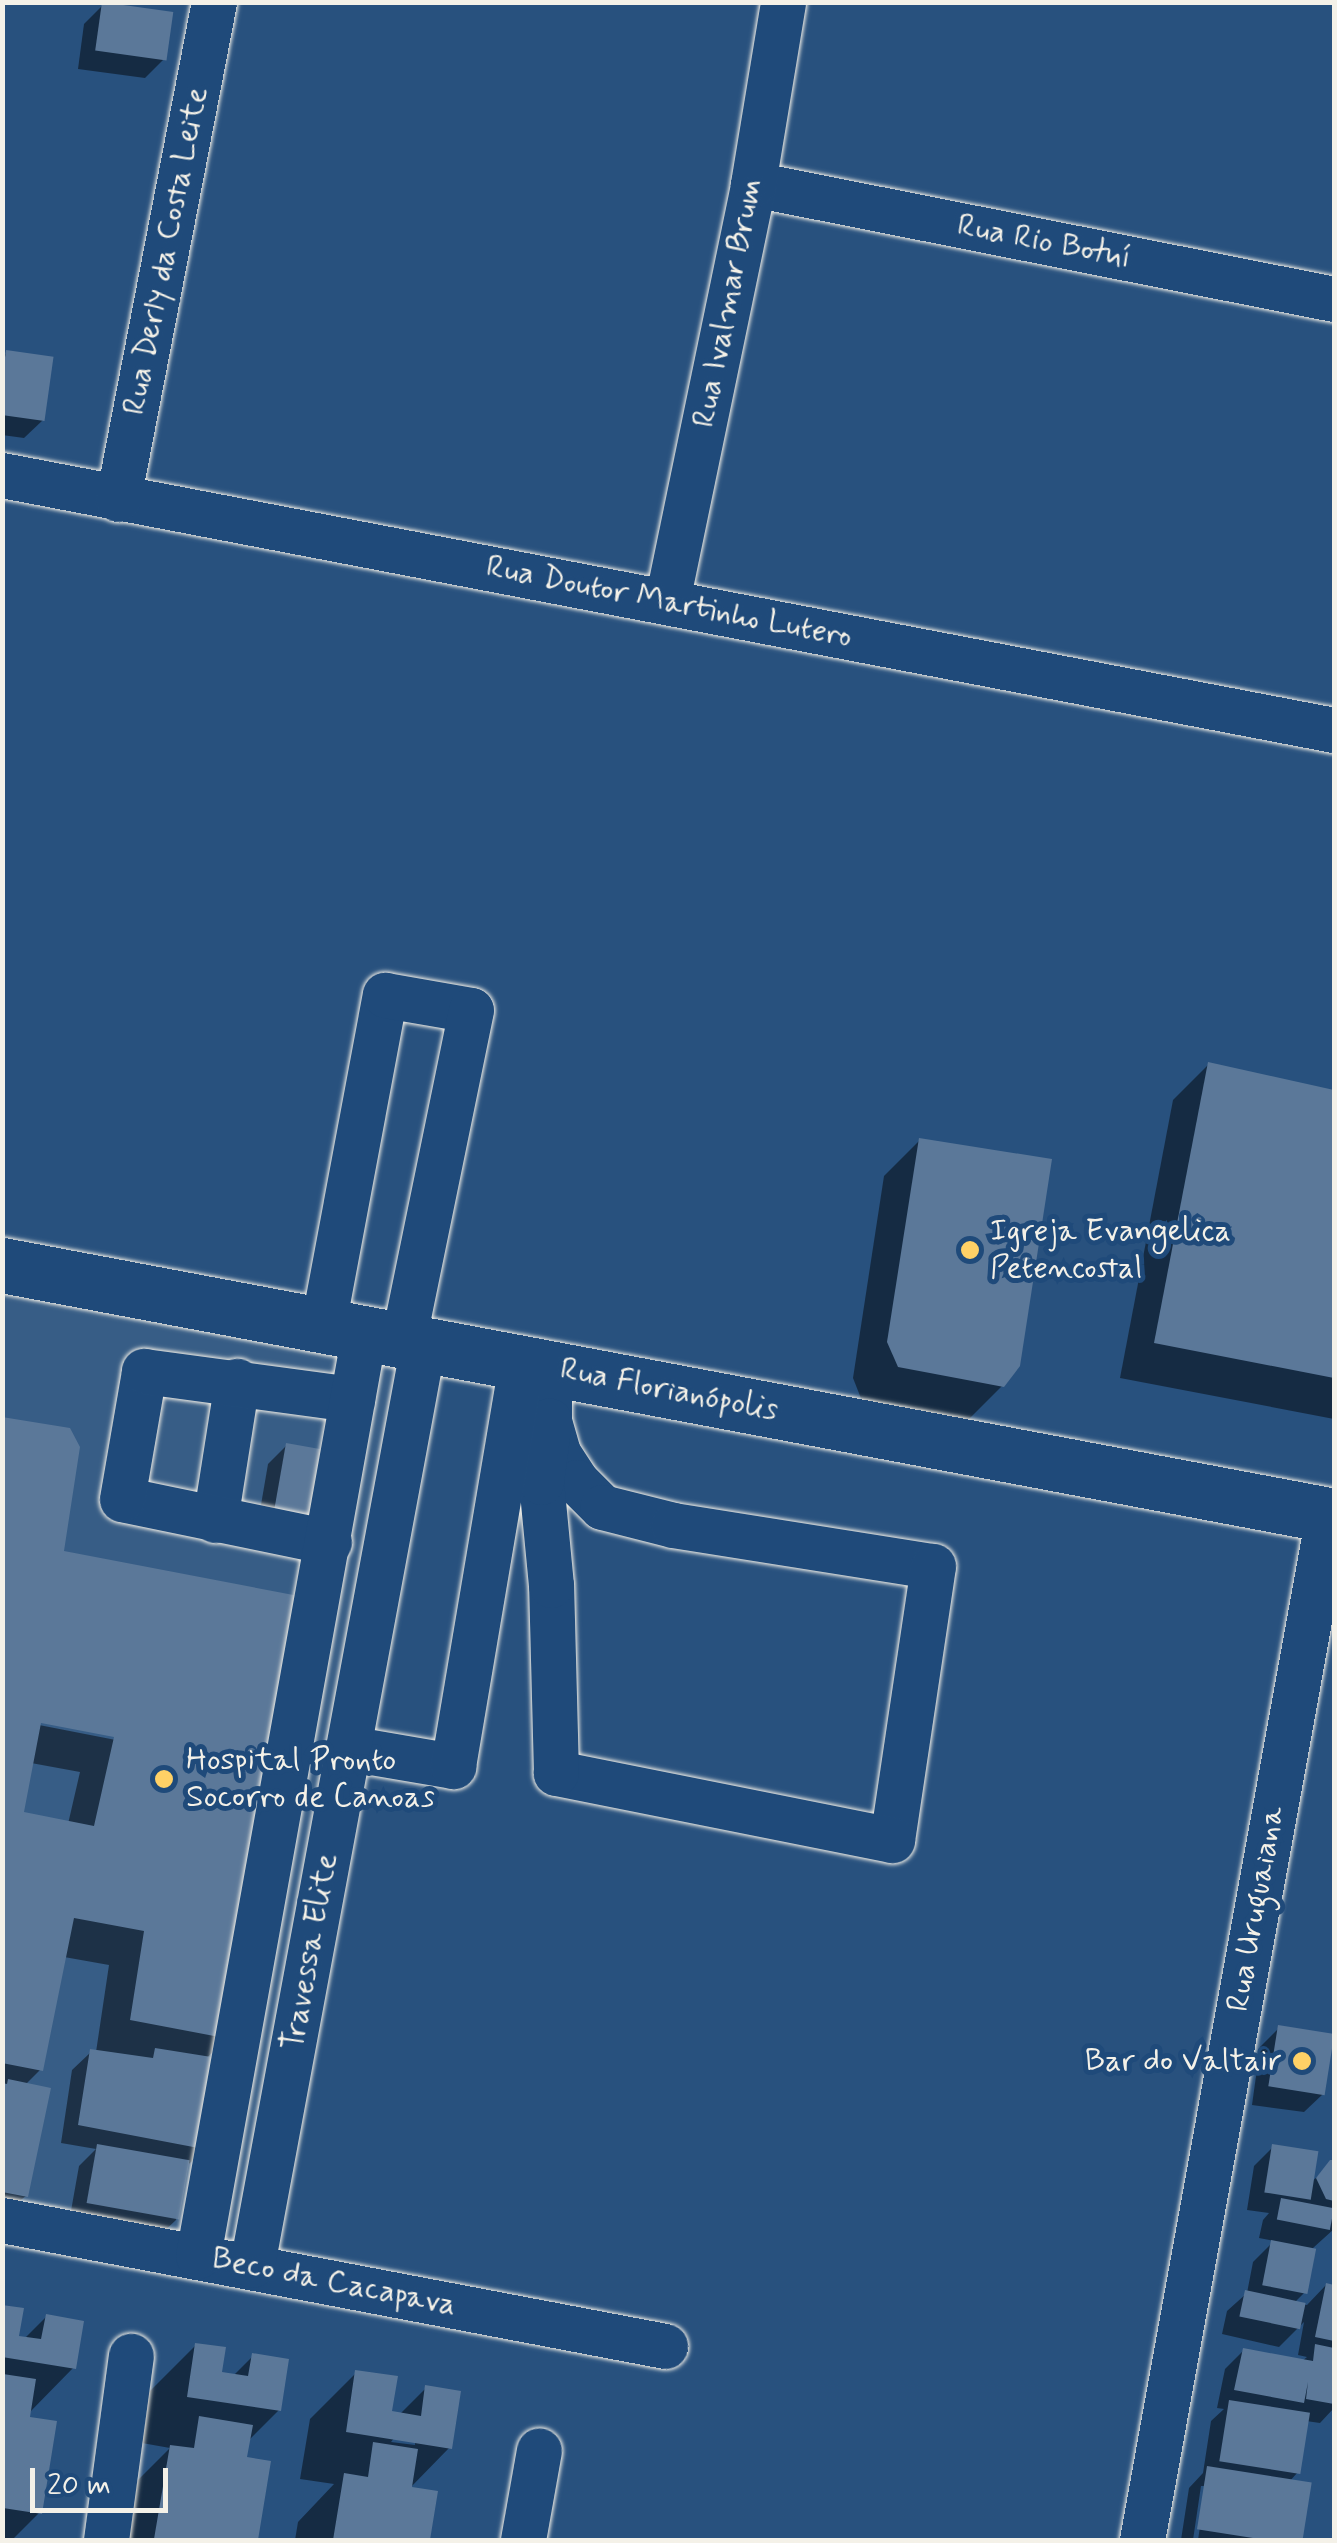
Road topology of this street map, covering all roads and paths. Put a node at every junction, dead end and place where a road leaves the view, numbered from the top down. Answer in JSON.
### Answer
{"nodes":[{"id":1,"x":214,"y":2,"type":"edge"},
{"id":2,"x":783,"y":2,"type":"edge"},
{"id":3,"x":753,"y":184,"type":"junction"},
{"id":4,"x":1334,"y":299,"type":"edge"},
{"id":5,"x":2,"y":475,"type":"edge"},
{"id":6,"x":118,"y":499,"type":"junction"},
{"id":7,"x":668,"y":602,"type":"junction"},
{"id":8,"x":1334,"y":730,"type":"edge"},
{"id":9,"x":2,"y":1264,"type":"edge"},
{"id":10,"x":378,"y":1336,"type":"junction"},
{"id":11,"x":535,"y":1365,"type":"junction"},
{"id":12,"x":237,"y":1381,"type":"junction"},
{"id":13,"x":352,"y":1398,"type":"junction"},
{"id":14,"x":550,"y":1421,"type":"junction"},
{"id":15,"x":1331,"y":1515,"type":"edge"},
{"id":16,"x":215,"y":1520,"type":"junction"},
{"id":17,"x":329,"y":1542,"type":"junction"},
{"id":18,"x":348,"y":1748,"type":"junction"},
{"id":19,"x":2,"y":2220,"type":"edge"},
{"id":20,"x":198,"y":2256,"type":"junction"},
{"id":21,"x":252,"y":2265,"type":"junction"},
{"id":22,"x":665,"y":2346,"type":"dead end"},
{"id":23,"x":131,"y":2356,"type":"dead end"},
{"id":24,"x":540,"y":2450,"type":"dead end"},
{"id":25,"x":106,"y":2540,"type":"edge"},
{"id":26,"x":522,"y":2540,"type":"edge"},
{"id":27,"x":1142,"y":2540,"type":"edge"}],
"edges":[{"from":1,"to":6,"type":"street","name":"Rua Derly da Costa Leite"},
{"from":2,"to":3,"type":"street","name":"Rua Ivalmar Brum"},
{"from":3,"to":4,"type":"street","name":"Rua Rio Botuí"},
{"from":3,"to":7,"type":"street","name":"Rua Ivalmar Brum"},
{"from":5,"to":6,"type":"street","name":"Rua Doutor Martinho Lutero"},
{"from":6,"to":7,"type":"street","name":"Rua Doutor Martinho Lutero"},
{"from":7,"to":8,"type":"street","name":"Rua Doutor Martinho Lutero"},
{"from":9,"to":10,"type":"main road","name":"Rua Florianópolis"},
{"from":10,"to":10,"type":"street"},
{"from":10,"to":11,"type":"main road","name":"Rua Florianópolis"},
{"from":10,"to":13,"type":"street"},
{"from":10,"to":18,"type":"street","name":"Travessa Elite"},
{"from":11,"to":14,"type":"street"},
{"from":11,"to":15,"type":"main road","name":"Rua Florianópolis"},
{"from":11,"to":18,"type":"street"},
{"from":12,"to":13,"type":"street"},
{"from":12,"to":16,"type":"street"},
{"from":12,"to":16,"type":"street"},
{"from":13,"to":17,"type":"street"},
{"from":14,"to":14,"type":"street"},
{"from":15,"to":27,"type":"street","name":"Rua Uruguaiana"},
{"from":16,"to":17,"type":"street"},
{"from":17,"to":20,"type":"street"},
{"from":18,"to":21,"type":"street","name":"Travessa Elite"},
{"from":19,"to":20,"type":"street","name":"Beco da Cacapava"},
{"from":20,"to":21,"type":"street","name":"Beco da Cacapava"},
{"from":21,"to":22,"type":"street","name":"Beco da Cacapava"},
{"from":23,"to":25,"type":"street"},
{"from":24,"to":26,"type":"street"}]}
